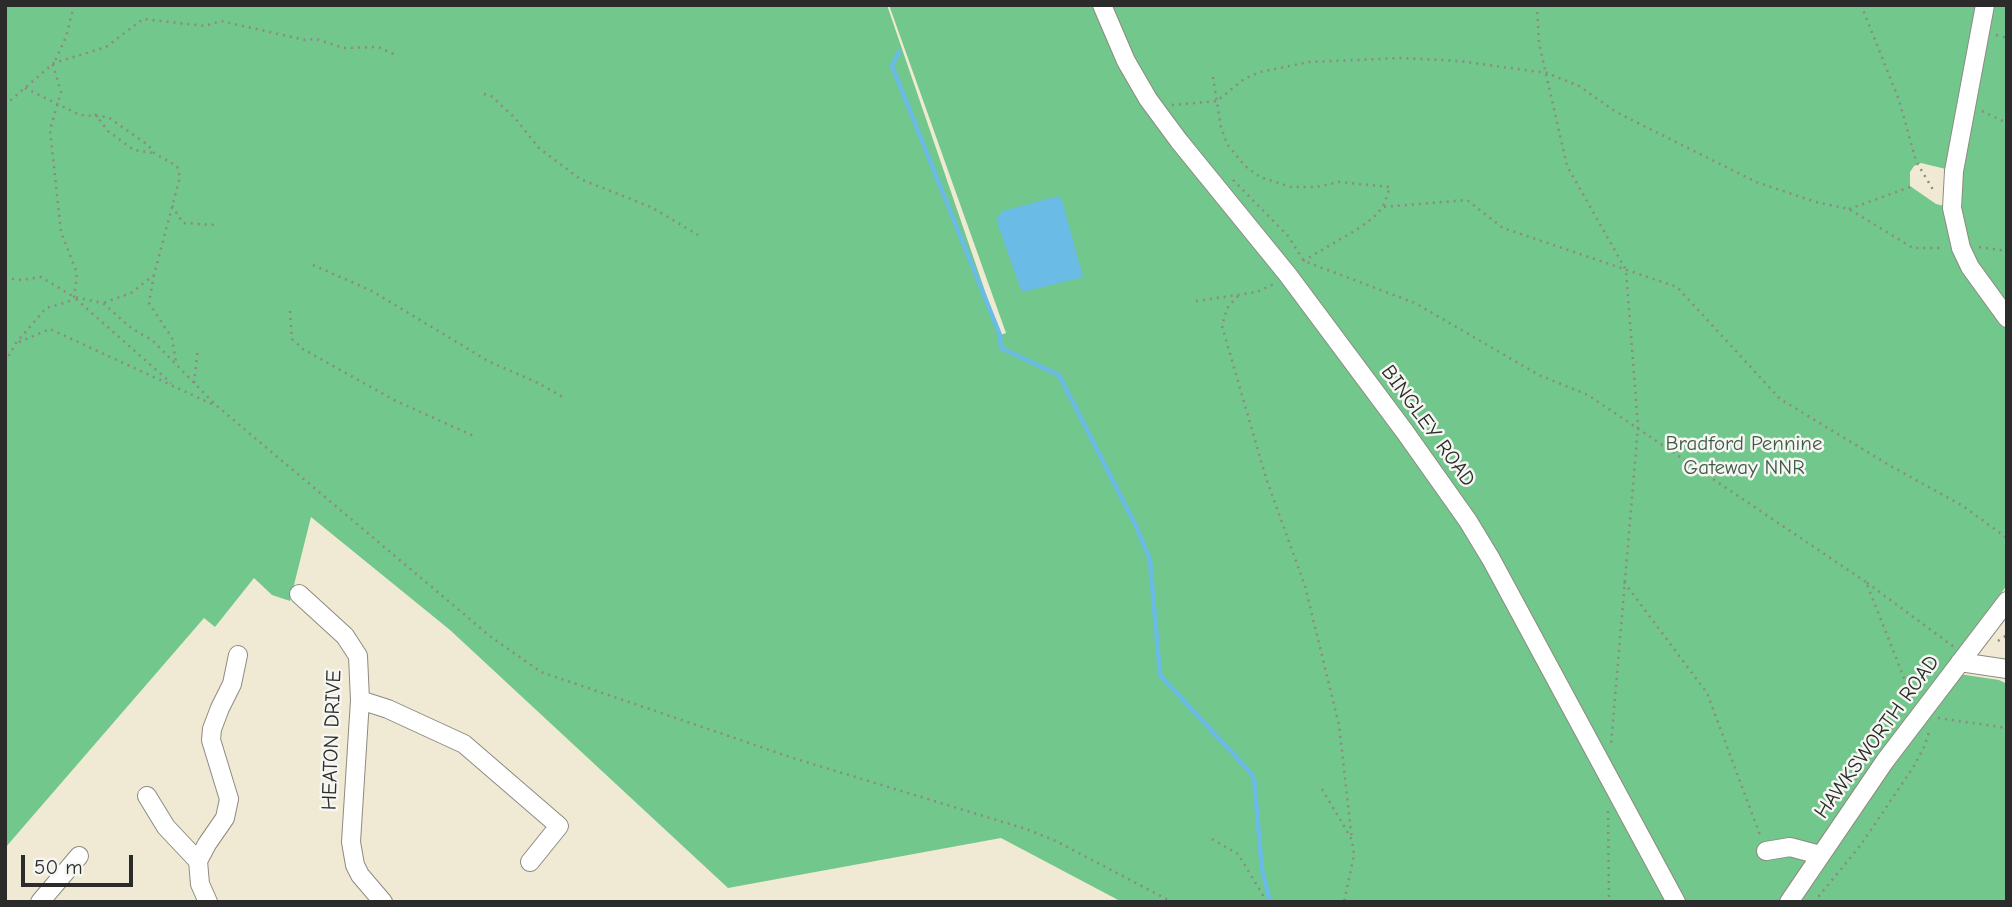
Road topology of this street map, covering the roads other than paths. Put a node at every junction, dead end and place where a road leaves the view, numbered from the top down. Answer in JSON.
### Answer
{"nodes":[{"id":1,"x":1102,"y":5,"type":"edge"},
{"id":2,"x":1985,"y":5,"type":"edge"},
{"id":3,"x":2007,"y":318,"type":"edge"},
{"id":4,"x":299,"y":594,"type":"dead end"},
{"id":5,"x":2007,"y":601,"type":"edge"},
{"id":6,"x":238,"y":655,"type":"dead end"},
{"id":7,"x":1962,"y":659,"type":"junction"},
{"id":8,"x":2007,"y":669,"type":"edge"},
{"id":9,"x":360,"y":700,"type":"junction"},
{"id":10,"x":147,"y":796,"type":"dead end"},
{"id":11,"x":1766,"y":851,"type":"road end"},
{"id":12,"x":1820,"y":855,"type":"junction"},
{"id":13,"x":79,"y":856,"type":"dead end"},
{"id":14,"x":530,"y":862,"type":"dead end"},
{"id":15,"x":198,"y":866,"type":"junction"},
{"id":16,"x":40,"y":902,"type":"edge"},
{"id":17,"x":208,"y":902,"type":"edge"},
{"id":18,"x":383,"y":902,"type":"edge"},
{"id":19,"x":1676,"y":902,"type":"edge"},
{"id":20,"x":1789,"y":902,"type":"edge"}],
"edges":[{"from":1,"to":19,"type":"street","name":"BINGLEY ROAD"},
{"from":2,"to":3,"type":"street"},
{"from":4,"to":9,"type":"street","name":"HEATON DRIVE"},
{"from":5,"to":7,"type":"street","name":"HAWKSWORTH ROAD"},
{"from":6,"to":15,"type":"street"},
{"from":7,"to":8,"type":"street"},
{"from":7,"to":12,"type":"street","name":"HAWKSWORTH ROAD"},
{"from":9,"to":14,"type":"street"},
{"from":9,"to":18,"type":"street","name":"HEATON DRIVE"},
{"from":10,"to":15,"type":"street"},
{"from":11,"to":12,"type":"street"},
{"from":12,"to":20,"type":"street","name":"HAWKSWORTH ROAD"},
{"from":13,"to":16,"type":"street"},
{"from":15,"to":17,"type":"street"}]}
